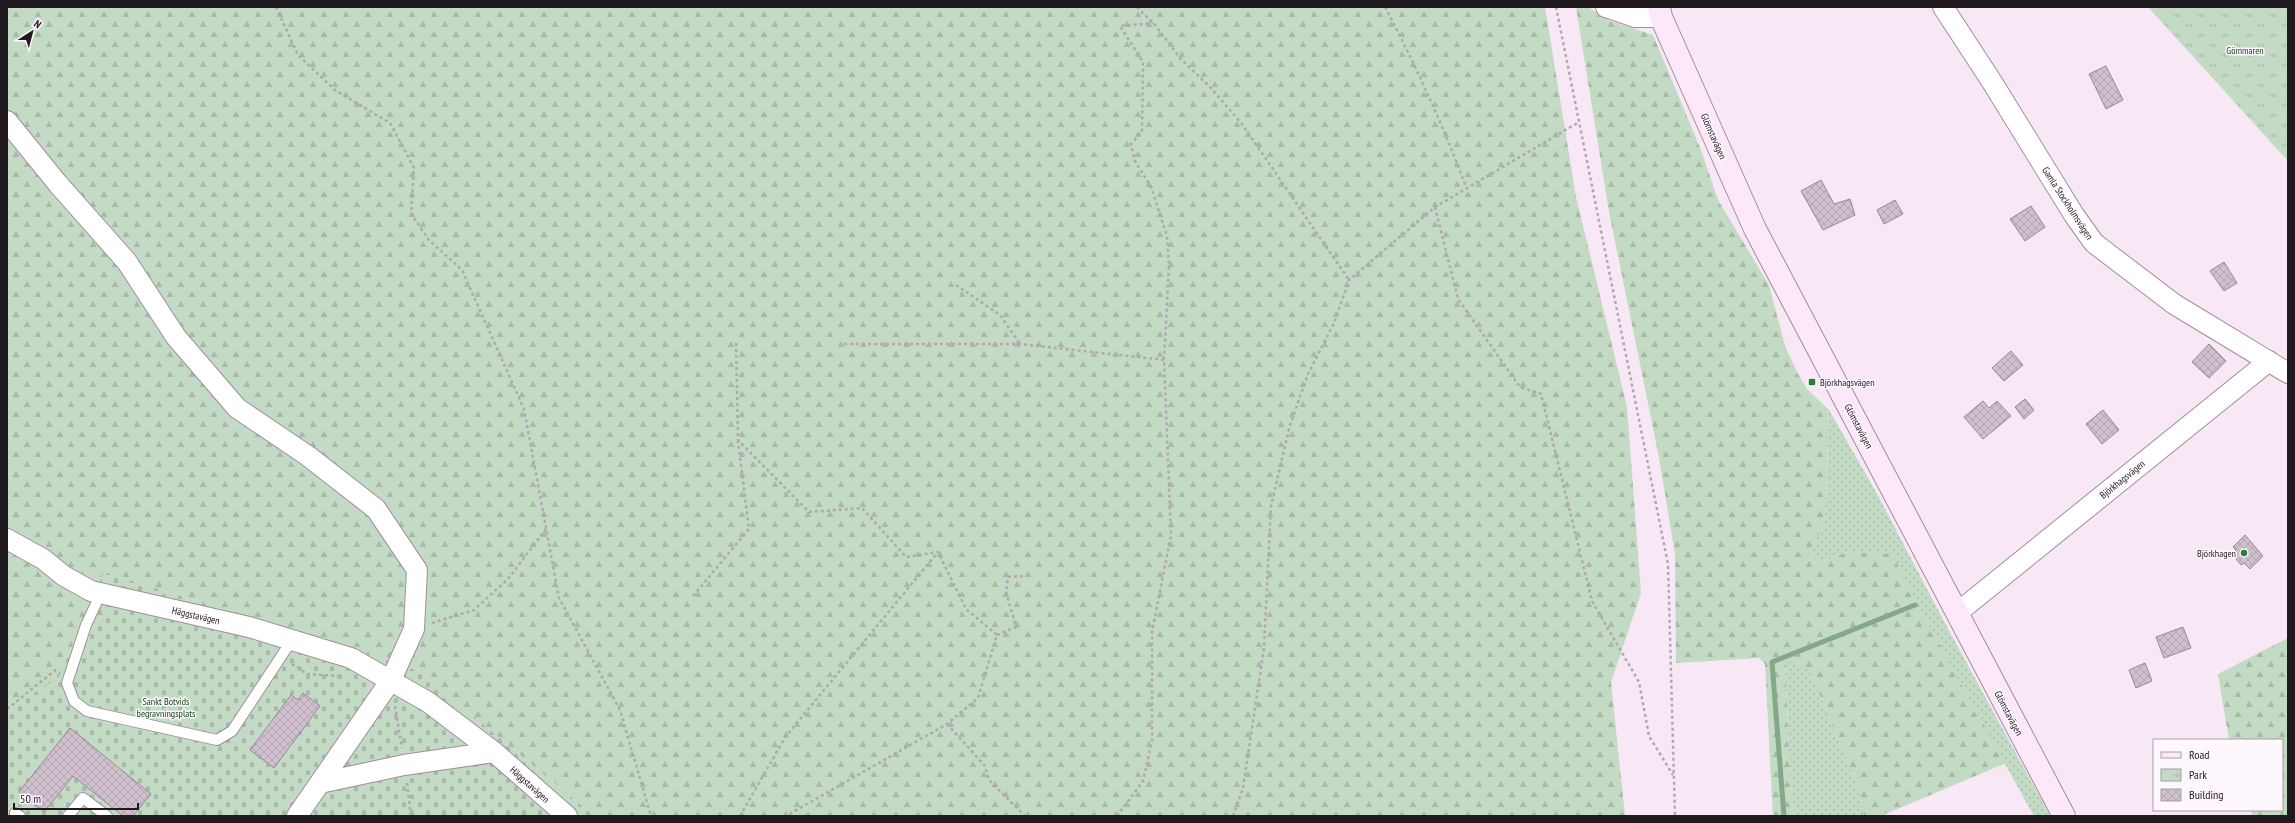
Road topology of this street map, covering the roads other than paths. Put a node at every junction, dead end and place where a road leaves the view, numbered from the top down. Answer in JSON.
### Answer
{"nodes":[{"id":1,"x":1606,"y":7,"type":"edge"},
{"id":2,"x":1943,"y":7,"type":"edge"},
{"id":3,"x":1660,"y":12,"type":"edge"},
{"id":4,"x":7,"y":121,"type":"edge"},
{"id":5,"x":2269,"y":361,"type":"junction"},
{"id":6,"x":2288,"y":373,"type":"edge"},
{"id":7,"x":7,"y":539,"type":"edge"},
{"id":8,"x":101,"y":593,"type":"junction"},
{"id":9,"x":1957,"y":613,"type":"junction"},
{"id":10,"x":292,"y":640,"type":"junction"},
{"id":11,"x":391,"y":680,"type":"junction"},
{"id":12,"x":494,"y":752,"type":"junction"},
{"id":13,"x":320,"y":784,"type":"junction"},
{"id":14,"x":68,"y":816,"type":"edge"},
{"id":15,"x":107,"y":816,"type":"edge"},
{"id":16,"x":297,"y":816,"type":"edge"},
{"id":17,"x":567,"y":816,"type":"edge"},
{"id":18,"x":2064,"y":816,"type":"edge"}],
"edges":[{"from":1,"to":3,"type":"street"},
{"from":2,"to":5,"type":"street","name":"Gamla Stockholmsvägen"},
{"from":3,"to":9,"type":"main road","name":"Glömstavägen"},
{"from":4,"to":11,"type":"street"},
{"from":5,"to":6,"type":"street","name":"Gamla Stockholmsvägen"},
{"from":5,"to":9,"type":"street","name":"Björkhagsvägen"},
{"from":7,"to":8,"type":"street","name":"Häggstavägen"},
{"from":8,"to":10,"type":"street","name":"Häggstavägen"},
{"from":8,"to":10,"type":"lane"},
{"from":9,"to":18,"type":"main road","name":"Glömstavägen"},
{"from":10,"to":11,"type":"street","name":"Häggstavägen"},
{"from":11,"to":12,"type":"street","name":"Häggstavägen"},
{"from":11,"to":13,"type":"street"},
{"from":12,"to":13,"type":"street"},
{"from":12,"to":17,"type":"street","name":"Häggstavägen"},
{"from":13,"to":16,"type":"street"},
{"from":14,"to":15,"type":"lane"}]}
